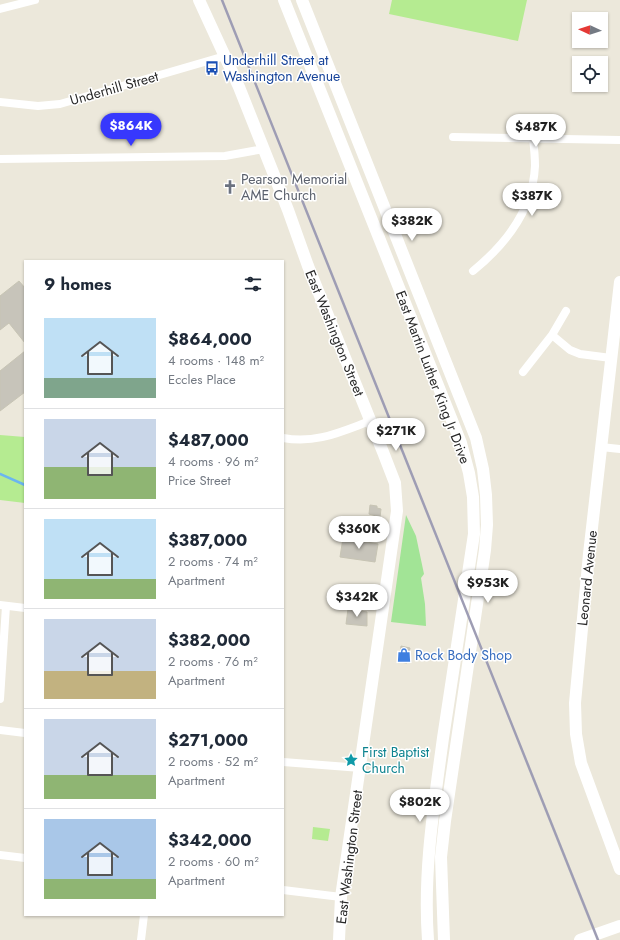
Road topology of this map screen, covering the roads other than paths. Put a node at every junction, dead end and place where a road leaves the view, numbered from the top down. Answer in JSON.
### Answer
{"nodes":[{"id":1,"x":35,"y":0,"type":"edge"},
{"id":2,"x":199,"y":0,"type":"edge"},
{"id":3,"x":284,"y":0,"type":"edge"},
{"id":4,"x":302,"y":0,"type":"edge"},
{"id":5,"x":0,"y":10,"type":"edge"},
{"id":6,"x":225,"y":56,"type":"junction"},
{"id":7,"x":0,"y":102,"type":"edge"},
{"id":8,"x":453,"y":137,"type":"dead end"},
{"id":9,"x":533,"y":138,"type":"junction"},
{"id":10,"x":620,"y":140,"type":"edge"},
{"id":11,"x":264,"y":149,"type":"junction"},
{"id":12,"x":0,"y":159,"type":"edge"},
{"id":13,"x":473,"y":271,"type":"dead end"},
{"id":14,"x":620,"y":282,"type":"edge"},
{"id":15,"x":566,"y":311,"type":"dead end"},
{"id":16,"x":552,"y":335,"type":"junction"},
{"id":17,"x":611,"y":358,"type":"junction"},
{"id":18,"x":523,"y":372,"type":"dead end"},
{"id":19,"x":370,"y":421,"type":"junction"},
{"id":20,"x":284,"y":438,"type":"edge"},
{"id":21,"x":601,"y":447,"type":"junction"},
{"id":22,"x":620,"y":450,"type":"edge"},
{"id":23,"x":3,"y":605,"type":"edge"},
{"id":24,"x":24,"y":608,"type":"edge"},
{"id":25,"x":0,"y":699,"type":"edge"},
{"id":26,"x":0,"y":730,"type":"edge"},
{"id":27,"x":24,"y":733,"type":"edge"},
{"id":28,"x":284,"y":762,"type":"edge"},
{"id":29,"x":361,"y":768,"type":"junction"},
{"id":30,"x":0,"y":855,"type":"edge"},
{"id":31,"x":24,"y":858,"type":"edge"},
{"id":32,"x":620,"y":868,"type":"edge"},
{"id":33,"x":284,"y":890,"type":"edge"},
{"id":34,"x":341,"y":897,"type":"junction"},
{"id":35,"x":144,"y":916,"type":"edge"},
{"id":36,"x":620,"y":926,"type":"edge"},
{"id":37,"x":141,"y":940,"type":"edge"},
{"id":38,"x":339,"y":940,"type":"edge"},
{"id":39,"x":428,"y":940,"type":"edge"},
{"id":40,"x":444,"y":940,"type":"edge"},
{"id":41,"x":580,"y":940,"type":"edge"}],
"edges":[{"from":1,"to":5,"type":"street"},
{"from":2,"to":6,"type":"main road","name":"East Washington Street"},
{"from":3,"to":39,"type":"main road","name":"East Martin Luther King Jr Drive"},
{"from":4,"to":40,"type":"main road","name":"East Martin Luther King Jr Drive"},
{"from":6,"to":7,"type":"street","name":"Underhill Street"},
{"from":6,"to":11,"type":"main road","name":"East Washington Street"},
{"from":8,"to":9,"type":"street"},
{"from":9,"to":10,"type":"street"},
{"from":9,"to":13,"type":"street"},
{"from":11,"to":12,"type":"street"},
{"from":11,"to":19,"type":"main road","name":"East Washington Street"},
{"from":14,"to":17,"type":"main road","name":"Leonard Avenue"},
{"from":15,"to":16,"type":"street"},
{"from":16,"to":17,"type":"street"},
{"from":16,"to":18,"type":"street"},
{"from":17,"to":21,"type":"main road","name":"Leonard Avenue"},
{"from":19,"to":20,"type":"street"},
{"from":19,"to":29,"type":"main road","name":"East Washington Street"},
{"from":21,"to":22,"type":"street"},
{"from":21,"to":32,"type":"main road","name":"Leonard Avenue"},
{"from":23,"to":24,"type":"street"},
{"from":23,"to":25,"type":"street"},
{"from":26,"to":27,"type":"street"},
{"from":28,"to":29,"type":"street"},
{"from":29,"to":34,"type":"main road","name":"East Washington Street"},
{"from":30,"to":31,"type":"street"},
{"from":33,"to":34,"type":"street"},
{"from":34,"to":38,"type":"main road","name":"East Washington Street"},
{"from":35,"to":37,"type":"street"},
{"from":36,"to":41,"type":"main road"}]}
